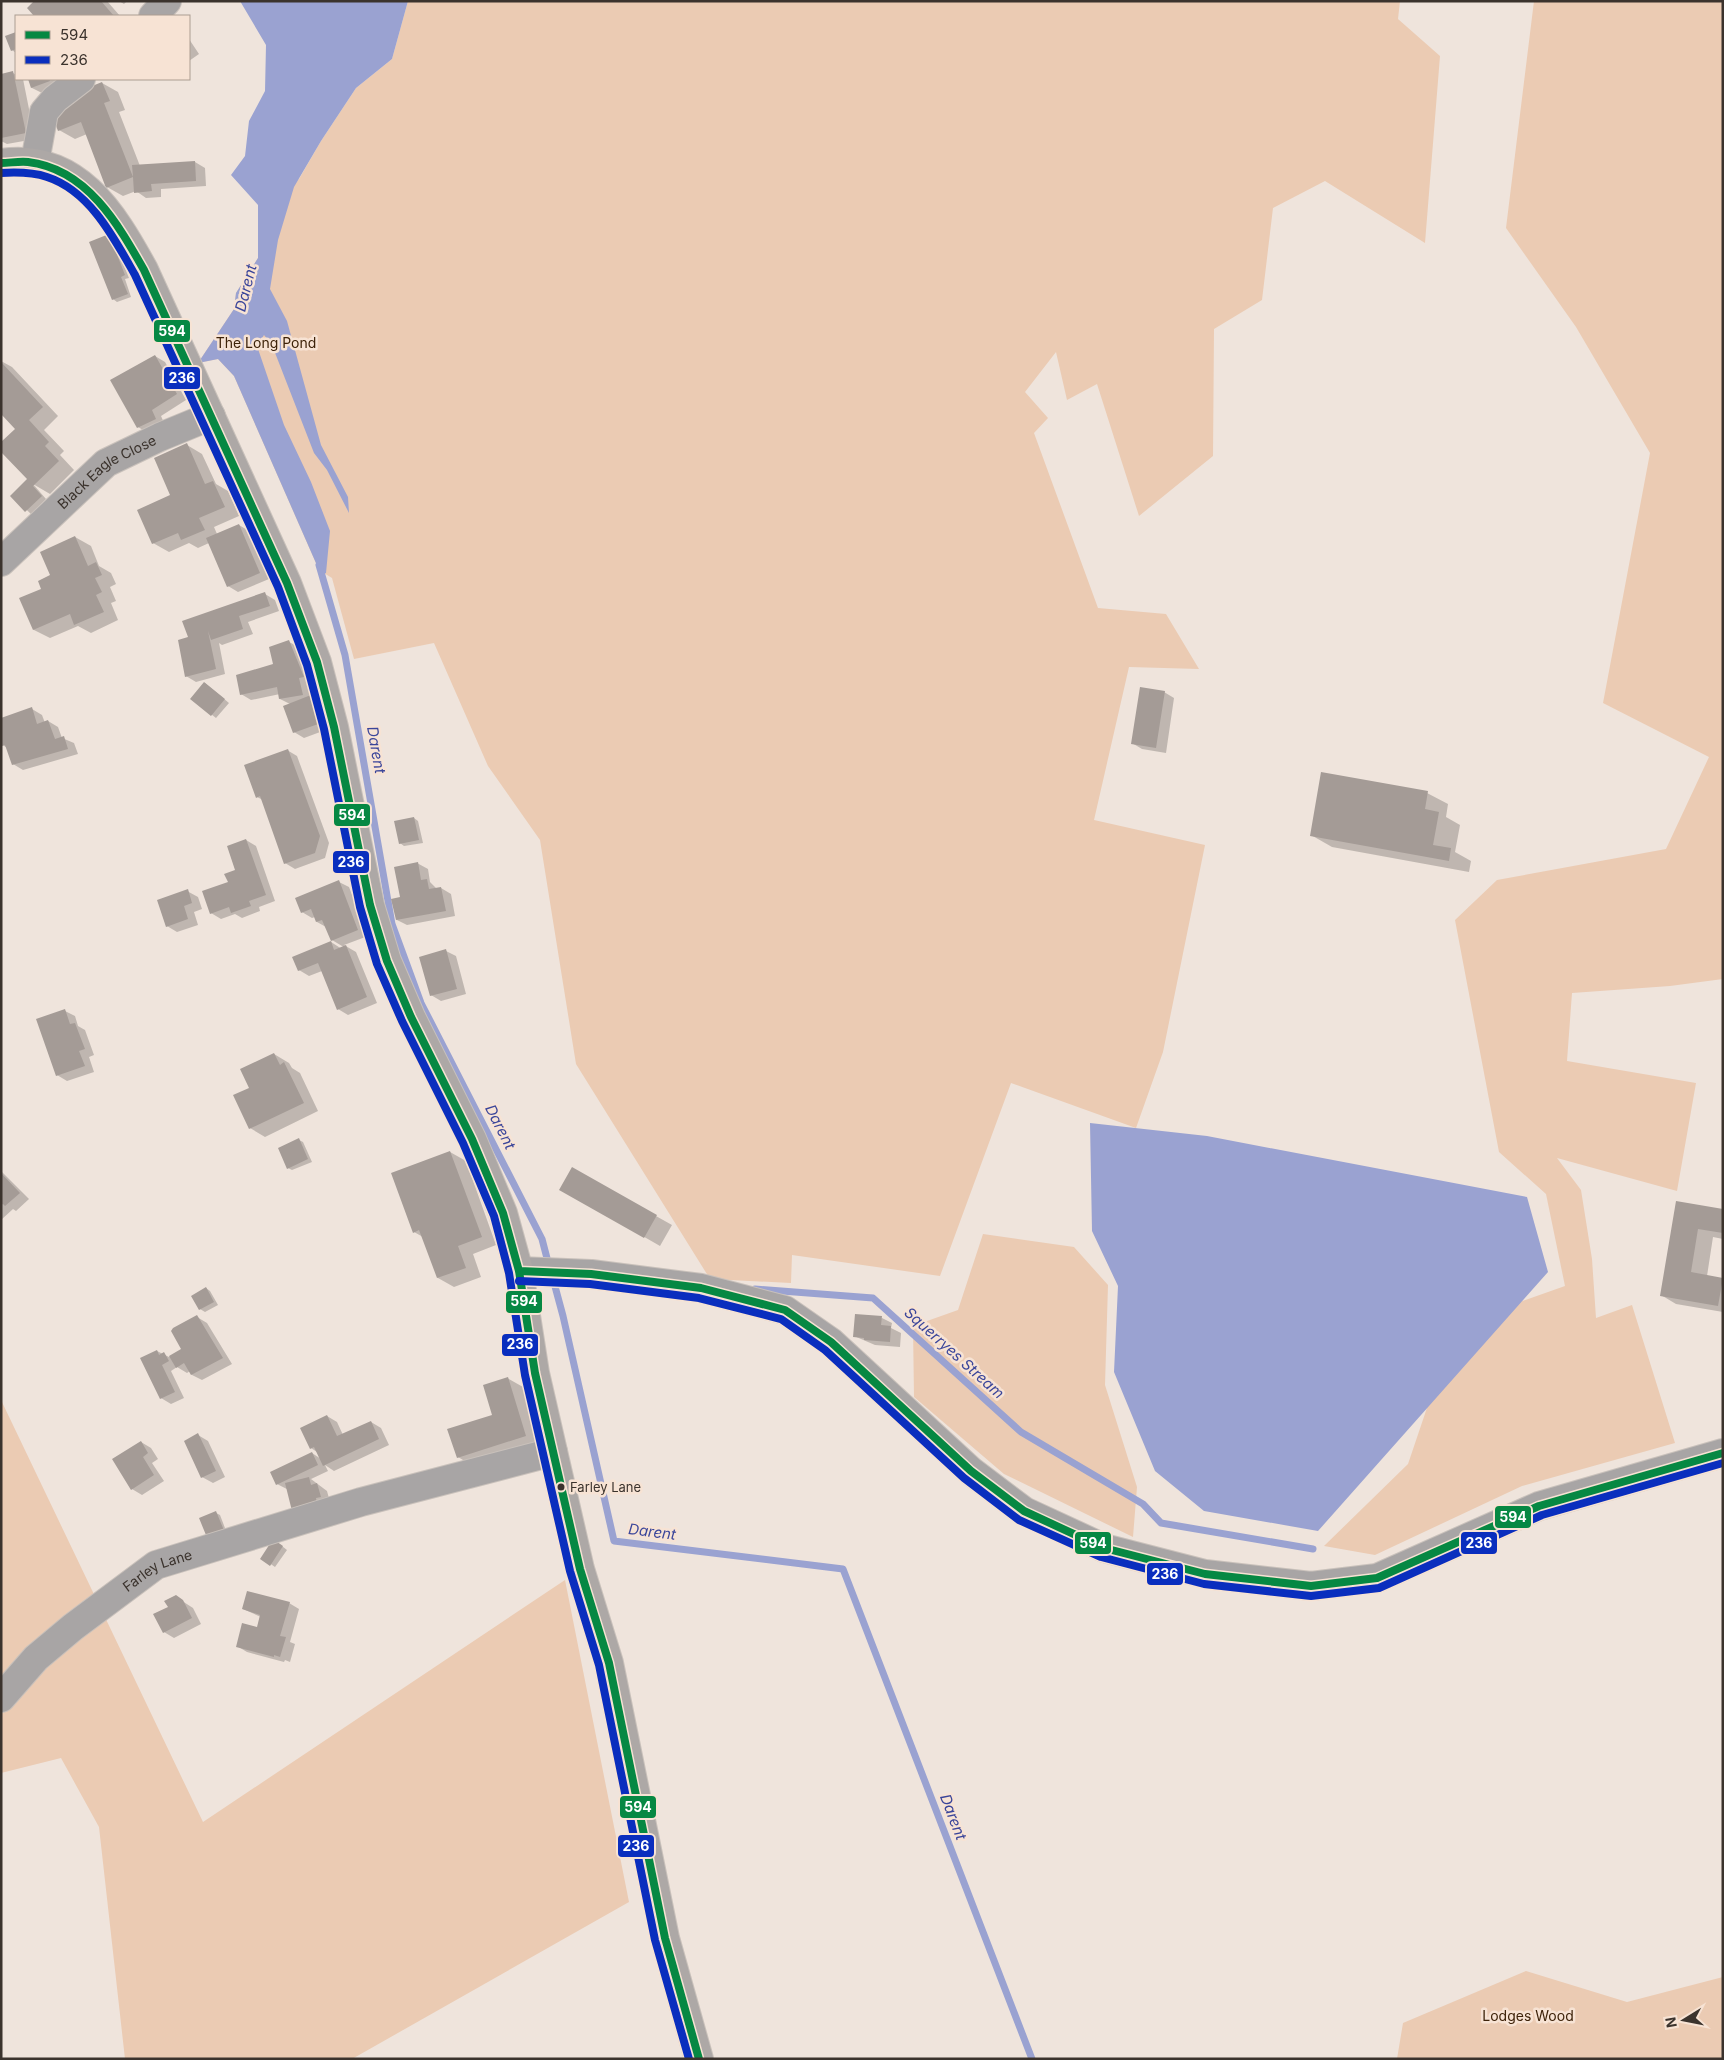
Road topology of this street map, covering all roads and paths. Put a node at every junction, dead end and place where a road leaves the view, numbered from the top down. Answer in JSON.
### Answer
{"nodes":[{"id":1,"x":167,"y":1,"type":"edge"},
{"id":2,"x":154,"y":15,"type":"edge"},
{"id":3,"x":80,"y":80,"type":"edge"},
{"id":4,"x":35,"y":162,"type":"junction"},
{"id":5,"x":1,"y":163,"type":"edge"},
{"id":6,"x":211,"y":416,"type":"junction"},
{"id":7,"x":6,"y":547,"type":"edge"},
{"id":8,"x":527,"y":1272,"type":"junction"},
{"id":9,"x":553,"y":1452,"type":"junction"},
{"id":10,"x":1723,"y":1453,"type":"edge"},
{"id":11,"x":1,"y":1698,"type":"edge"},
{"id":12,"x":699,"y":2059,"type":"edge"}],
"edges":[{"from":1,"to":2,"type":"street"},
{"from":3,"to":4,"type":"street"},
{"from":4,"to":5,"type":"main road"},
{"from":4,"to":6,"type":"main road"},
{"from":6,"to":7,"type":"street","name":"Black Eagle Close"},
{"from":6,"to":8,"type":"main road"},
{"from":8,"to":9,"type":"main road"},
{"from":8,"to":10,"type":"street"},
{"from":9,"to":11,"type":"street","name":"Farley Lane"},
{"from":9,"to":12,"type":"main road"}]}
